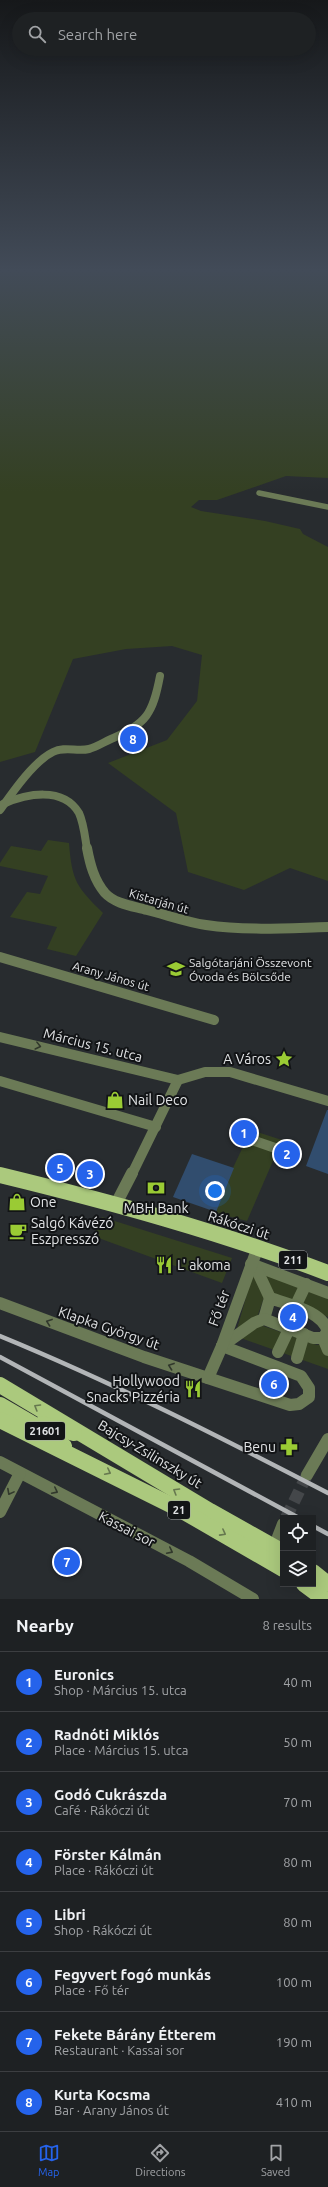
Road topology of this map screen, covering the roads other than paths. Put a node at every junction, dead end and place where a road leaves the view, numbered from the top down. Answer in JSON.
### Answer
{"nodes":[{"id":1,"x":259,"y":493,"type":"dead end"},
{"id":2,"x":328,"y":507,"type":"edge"},
{"id":3,"x":160,"y":676,"type":"dead end"},
{"id":4,"x":17,"y":785,"type":"junction"},
{"id":5,"x":37,"y":794,"type":"junction"},
{"id":6,"x":2,"y":807,"type":"edge"},
{"id":7,"x":328,"y":927,"type":"edge"},
{"id":8,"x":0,"y":957,"type":"edge"},
{"id":9,"x":214,"y":1020,"type":"dead end"},
{"id":10,"x":0,"y":1036,"type":"edge"},
{"id":11,"x":178,"y":1080,"type":"junction"},
{"id":12,"x":0,"y":1081,"type":"edge"},
{"id":13,"x":328,"y":1101,"type":"edge"},
{"id":14,"x":156,"y":1127,"type":"junction"},
{"id":15,"x":246,"y":1138,"type":"dead end"},
{"id":16,"x":278,"y":1150,"type":"dead end"},
{"id":17,"x":0,"y":1175,"type":"edge"},
{"id":18,"x":116,"y":1204,"type":"junction"},
{"id":19,"x":258,"y":1247,"type":"junction"},
{"id":20,"x":253,"y":1265,"type":"junction"},
{"id":21,"x":328,"y":1273,"type":"edge"},
{"id":22,"x":306,"y":1284,"type":"junction"},
{"id":23,"x":328,"y":1293,"type":"edge"},
{"id":24,"x":270,"y":1298,"type":"junction"},
{"id":25,"x":0,"y":1303,"type":"edge"},
{"id":26,"x":295,"y":1307,"type":"junction"},
{"id":27,"x":326,"y":1318,"type":"edge"},
{"id":28,"x":264,"y":1320,"type":"junction"},
{"id":29,"x":289,"y":1329,"type":"junction"},
{"id":30,"x":304,"y":1334,"type":"junction"},
{"id":31,"x":326,"y":1334,"type":"edge"},
{"id":32,"x":222,"y":1346,"type":"junction"},
{"id":33,"x":328,"y":1350,"type":"edge"},
{"id":34,"x":278,"y":1352,"type":"dead end"},
{"id":35,"x":297,"y":1358,"type":"dead end"},
{"id":36,"x":208,"y":1378,"type":"junction"},
{"id":37,"x":0,"y":1384,"type":"edge"},
{"id":38,"x":0,"y":1405,"type":"edge"},
{"id":39,"x":7,"y":1416,"type":"edge"},
{"id":40,"x":82,"y":1435,"type":"junction"},
{"id":41,"x":328,"y":1439,"type":"edge"},
{"id":42,"x":0,"y":1462,"type":"edge"},
{"id":43,"x":20,"y":1473,"type":"junction"},
{"id":44,"x":307,"y":1475,"type":"tunnel mouth"},
{"id":45,"x":0,"y":1512,"type":"edge"},
{"id":46,"x":280,"y":1544,"type":"edge"},
{"id":47,"x":280,"y":1566,"type":"edge"},
{"id":48,"x":316,"y":1574,"type":"edge"},
{"id":49,"x":328,"y":1584,"type":"edge"},
{"id":50,"x":308,"y":1587,"type":"edge"},
{"id":51,"x":253,"y":1599,"type":"edge"},
{"id":52,"x":324,"y":1599,"type":"edge"}],
"edges":[{"from":1,"to":2,"type":"street"},
{"from":3,"to":4,"type":"street"},
{"from":4,"to":5,"type":"street"},
{"from":4,"to":6,"type":"street"},
{"from":5,"to":6,"type":"street","name":"Kistarján út"},
{"from":5,"to":7,"type":"street","name":"Kistarján út"},
{"from":8,"to":9,"type":"street","name":"Arany János út"},
{"from":10,"to":11,"type":"street","name":"Március 15. utca","one_way":true},
{"from":11,"to":13,"type":"street","name":"Március 15. utca"},
{"from":11,"to":14,"type":"street"},
{"from":12,"to":14,"type":"street"},
{"from":14,"to":18,"type":"street"},
{"from":15,"to":16,"type":"street"},
{"from":17,"to":18,"type":"main road","name":"Rákóczi út","number":"211"},
{"from":18,"to":19,"type":"main road","name":"Rákóczi út","number":"211"},
{"from":19,"to":20,"type":"street","name":"Fő tér"},
{"from":19,"to":21,"type":"main road","name":"Rákóczi út","number":"211"},
{"from":20,"to":22,"type":"street"},
{"from":20,"to":24,"type":"street"},
{"from":20,"to":32,"type":"street","name":"Fő tér"},
{"from":22,"to":23,"type":"street"},
{"from":22,"to":26,"type":"street"},
{"from":24,"to":26,"type":"street"},
{"from":24,"to":28,"type":"street"},
{"from":36,"to":25,"type":"street","name":"Klapka György út","one_way":true},
{"from":26,"to":27,"type":"street"},
{"from":27,"to":31,"type":"street"},
{"from":28,"to":29,"type":"street"},
{"from":28,"to":32,"type":"street"},
{"from":29,"to":30,"type":"street"},
{"from":29,"to":34,"type":"street"},
{"from":30,"to":31,"type":"street"},
{"from":30,"to":35,"type":"street"},
{"from":31,"to":33,"type":"street"},
{"from":32,"to":36,"type":"street","name":"Fő tér"},
{"from":32,"to":36,"type":"street","name":"Klapka György út"},
{"from":40,"to":37,"type":"main road","name":"Bajcsy-Zsilinszky út","number":"21","one_way":true},
{"from":38,"to":39,"type":"main road","number":"21601"},
{"from":39,"to":40,"type":"main road","number":"21601"},
{"from":39,"to":47,"type":"main road","number":"21","one_way":true},
{"from":46,"to":40,"type":"main road","name":"Bajcsy-Zsilinszky út","number":"21","one_way":true},
{"from":41,"to":44,"type":"street"},
{"from":42,"to":43,"type":"street","name":"Kassai sor"},
{"from":43,"to":45,"type":"street","one_way":true},
{"from":43,"to":51,"type":"street","name":"Kassai sor","one_way":true},
{"from":48,"to":49,"type":"main road"},
{"from":50,"to":52,"type":"main road"}]}
